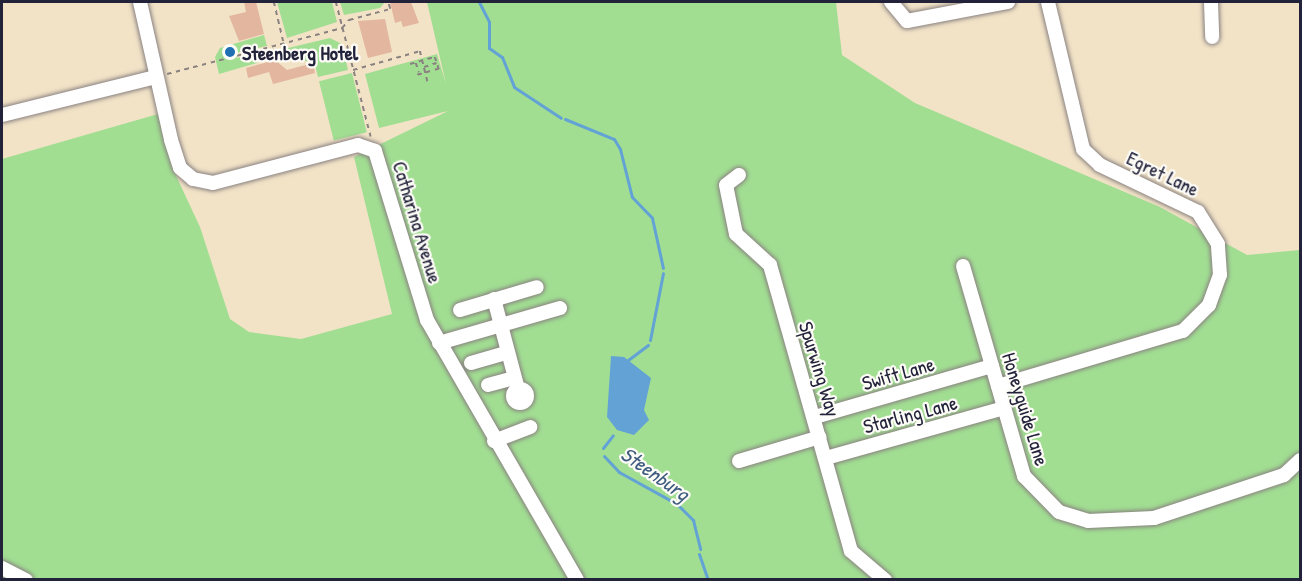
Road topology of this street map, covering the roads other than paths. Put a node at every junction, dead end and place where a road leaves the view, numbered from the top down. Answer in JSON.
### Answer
{"nodes":[{"id":1,"x":140,"y":2,"type":"edge"},
{"id":2,"x":891,"y":2,"type":"edge"},
{"id":3,"x":1008,"y":2,"type":"edge"},
{"id":4,"x":1047,"y":2,"type":"edge"},
{"id":5,"x":1211,"y":2,"type":"edge"},
{"id":6,"x":1212,"y":37,"type":"dead end"},
{"id":7,"x":154,"y":77,"type":"junction"},
{"id":8,"x":2,"y":115,"type":"edge"},
{"id":9,"x":739,"y":175,"type":"dead end"},
{"id":10,"x":963,"y":266,"type":"dead end"},
{"id":11,"x":537,"y":287,"type":"dead end"},
{"id":12,"x":494,"y":300,"type":"junction"},
{"id":13,"x":560,"y":308,"type":"dead end"},
{"id":14,"x":460,"y":310,"type":"dead end"},
{"id":15,"x":500,"y":325,"type":"junction"},
{"id":16,"x":439,"y":343,"type":"junction"},
{"id":17,"x":507,"y":352,"type":"junction"},
{"id":18,"x":471,"y":363,"type":"dead end"},
{"id":19,"x":992,"y":366,"type":"junction"},
{"id":20,"x":488,"y":385,"type":"dead end"},
{"id":21,"x":998,"y":386,"type":"junction"},
{"id":22,"x":1005,"y":408,"type":"junction"},
{"id":23,"x":815,"y":417,"type":"junction"},
{"id":24,"x":530,"y":427,"type":"dead end"},
{"id":25,"x":820,"y":437,"type":"junction"},
{"id":26,"x":494,"y":441,"type":"junction"},
{"id":27,"x":826,"y":458,"type":"junction"},
{"id":28,"x":1300,"y":460,"type":"edge"},
{"id":29,"x":739,"y":461,"type":"dead end"},
{"id":30,"x":2,"y":568,"type":"edge"},
{"id":31,"x":26,"y":579,"type":"edge"},
{"id":32,"x":577,"y":579,"type":"edge"},
{"id":33,"x":885,"y":579,"type":"edge"}],
"edges":[{"from":1,"to":7,"type":"street"},
{"from":2,"to":3,"type":"street"},
{"from":4,"to":21,"type":"street","name":"Egret Lane"},
{"from":5,"to":6,"type":"street"},
{"from":7,"to":8,"type":"street"},
{"from":7,"to":16,"type":"street","name":"Catharina Avenue"},
{"from":9,"to":23,"type":"street","name":"Spurwing Way"},
{"from":10,"to":19,"type":"street","name":"Honeyguide Lane"},
{"from":11,"to":12,"type":"street"},
{"from":12,"to":14,"type":"street"},
{"from":12,"to":15,"type":"street"},
{"from":13,"to":15,"type":"street"},
{"from":15,"to":16,"type":"street"},
{"from":15,"to":17,"type":"street"},
{"from":16,"to":26,"type":"street","name":"Catharina Avenue"},
{"from":17,"to":18,"type":"street"},
{"from":17,"to":20,"type":"street"},
{"from":19,"to":21,"type":"street","name":"Honeyguide Lane"},
{"from":19,"to":23,"type":"street","name":"Swift Lane"},
{"from":21,"to":22,"type":"street","name":"Honeyguide Lane"},
{"from":22,"to":27,"type":"street","name":"Starling Lane"},
{"from":22,"to":28,"type":"street","name":"Honeyguide Lane"},
{"from":23,"to":25,"type":"street","name":"Spurwing Way"},
{"from":24,"to":26,"type":"street"},
{"from":25,"to":27,"type":"street","name":"Spurwing Way"},
{"from":25,"to":29,"type":"street"},
{"from":26,"to":32,"type":"street","name":"Catharina Avenue"},
{"from":27,"to":33,"type":"street","name":"Spurwing Way"},
{"from":30,"to":31,"type":"street"}]}
